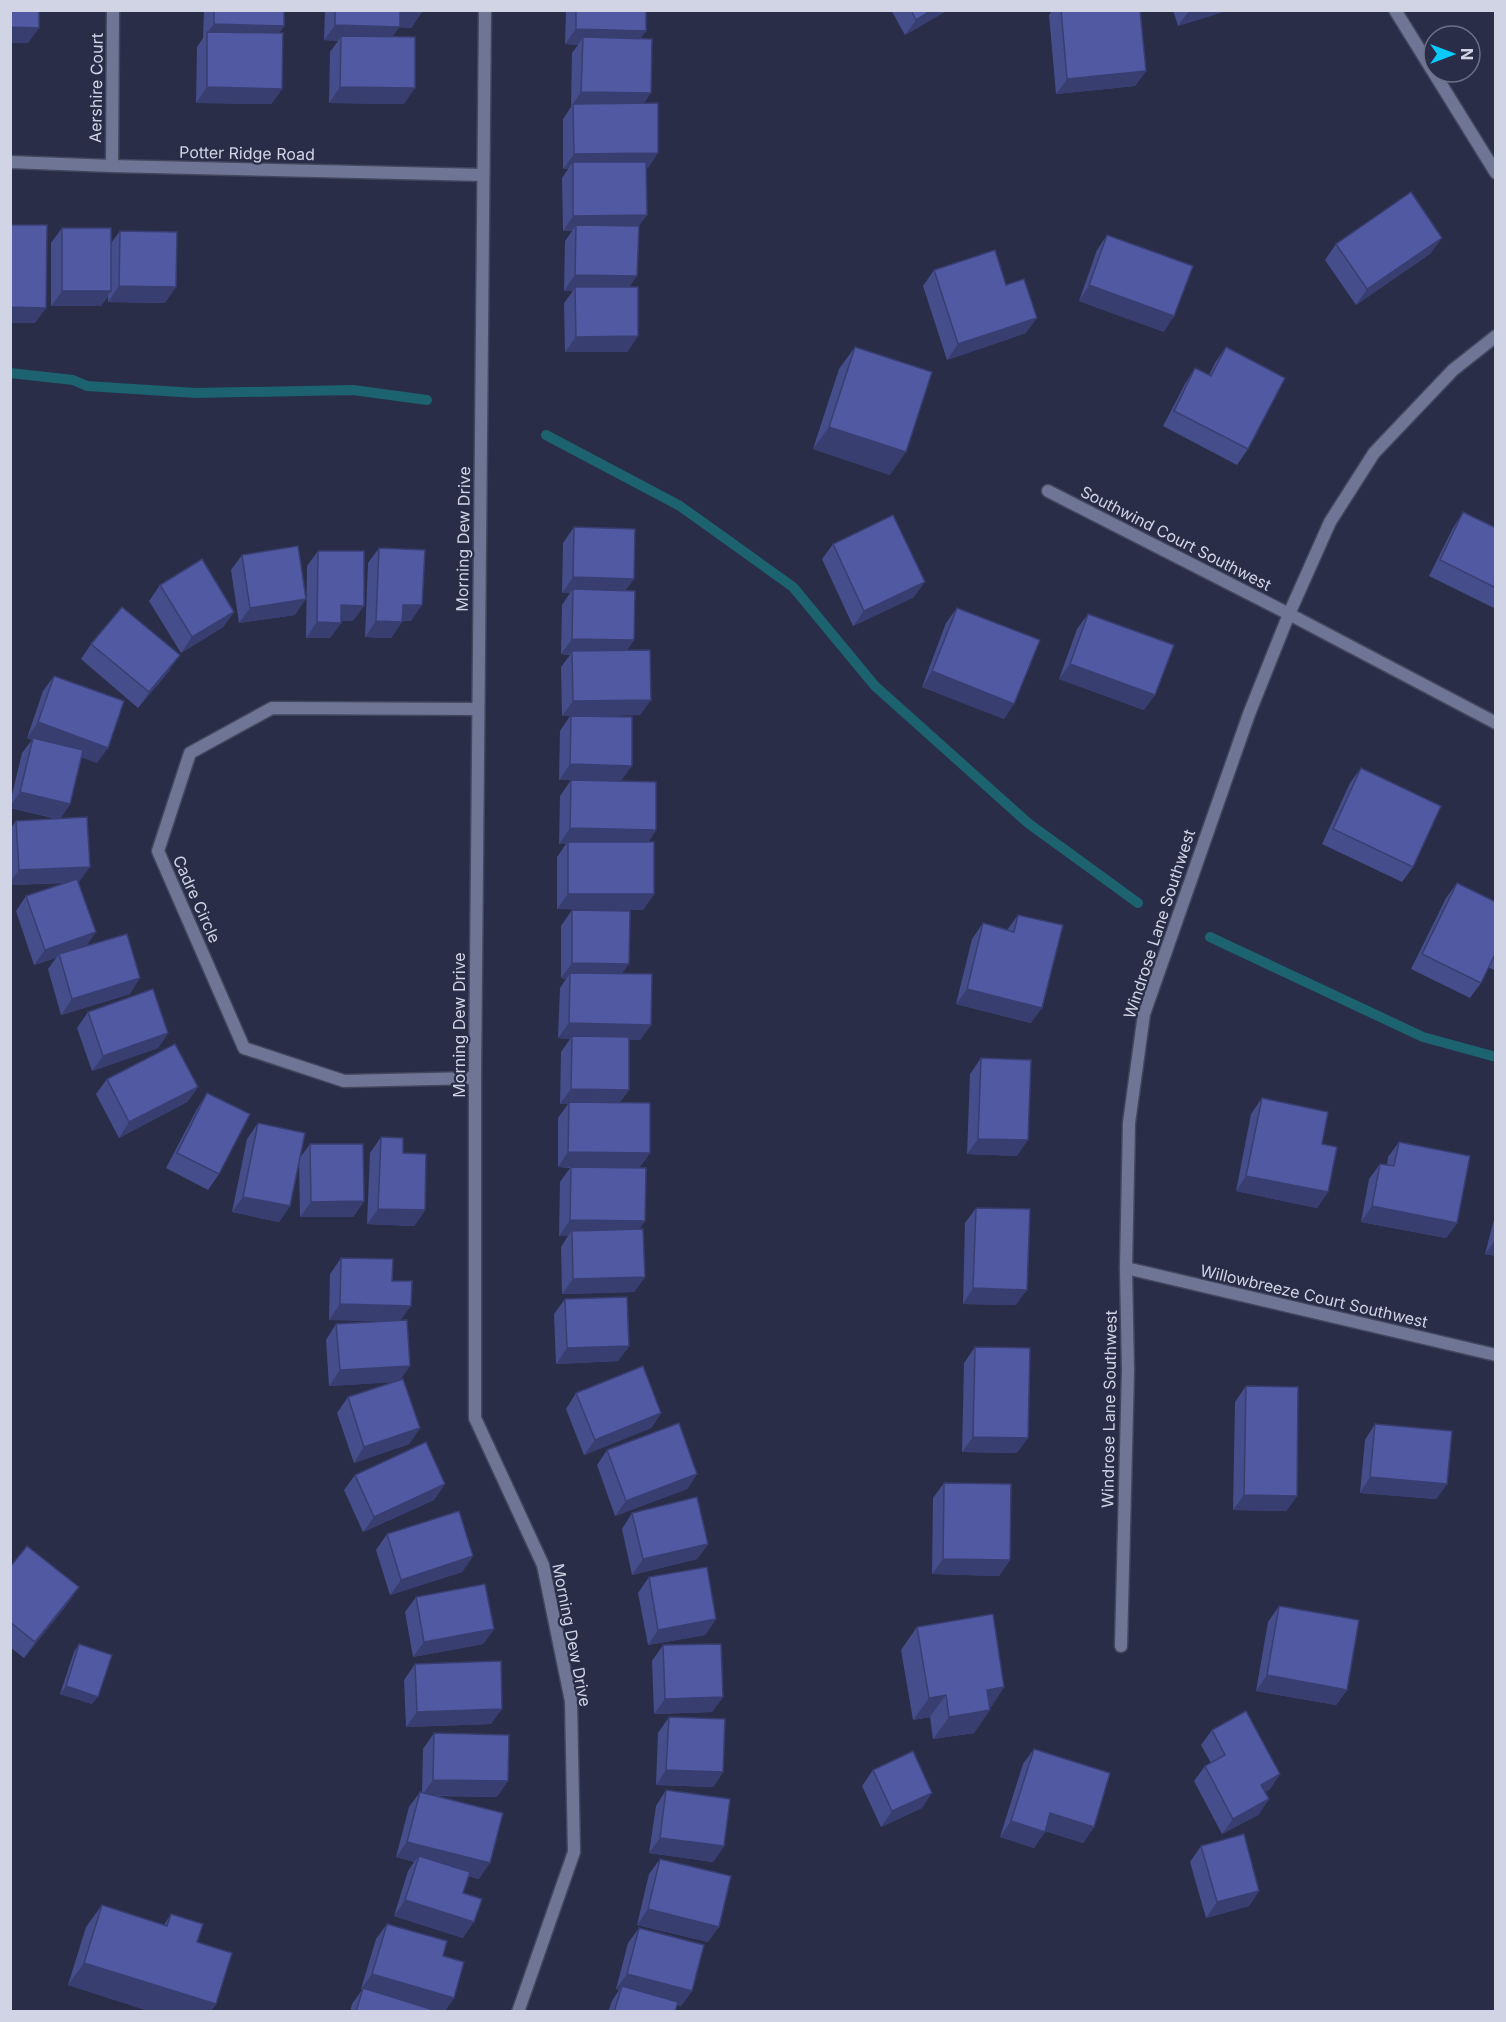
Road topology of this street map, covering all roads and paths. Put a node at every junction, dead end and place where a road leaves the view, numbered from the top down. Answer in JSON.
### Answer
{"nodes":[{"id":1,"x":113,"y":10,"type":"edge"},
{"id":2,"x":485,"y":10,"type":"edge"},
{"id":3,"x":1395,"y":10,"type":"edge"},
{"id":4,"x":10,"y":162,"type":"edge"},
{"id":5,"x":112,"y":166,"type":"junction"},
{"id":6,"x":1496,"y":173,"type":"edge"},
{"id":7,"x":483,"y":175,"type":"junction"},
{"id":8,"x":1496,"y":336,"type":"edge"},
{"id":9,"x":1048,"y":491,"type":"dead end"},
{"id":10,"x":1289,"y":614,"type":"junction"},
{"id":11,"x":478,"y":709,"type":"junction"},
{"id":12,"x":1496,"y":723,"type":"edge"},
{"id":13,"x":474,"y":1078,"type":"junction"},
{"id":14,"x":1126,"y":1268,"type":"junction"},
{"id":15,"x":1496,"y":1356,"type":"edge"},
{"id":16,"x":1121,"y":1646,"type":"dead end"},
{"id":17,"x":518,"y":2012,"type":"edge"}],
"edges":[{"from":1,"to":5,"type":"street","name":"Aershire Court"},
{"from":2,"to":7,"type":"street","name":"Morning Dew Drive"},
{"from":3,"to":6,"type":"street"},
{"from":4,"to":5,"type":"street","name":"Potter Ridge Road"},
{"from":5,"to":7,"type":"street","name":"Potter Ridge Road"},
{"from":7,"to":11,"type":"street","name":"Morning Dew Drive"},
{"from":8,"to":10,"type":"street","name":"Windrose Lane Southwest"},
{"from":9,"to":10,"type":"street","name":"Southwind Court Southwest"},
{"from":10,"to":12,"type":"street","name":"Southwind Court Southwest"},
{"from":10,"to":14,"type":"street","name":"Windrose Lane Southwest"},
{"from":11,"to":13,"type":"street","name":"Morning Dew Drive"},
{"from":11,"to":13,"type":"street","name":"Cadre Circle"},
{"from":13,"to":17,"type":"street","name":"Morning Dew Drive"},
{"from":14,"to":15,"type":"street","name":"Willowbreeze Court Southwest"},
{"from":14,"to":16,"type":"street","name":"Windrose Lane Southwest"}]}
